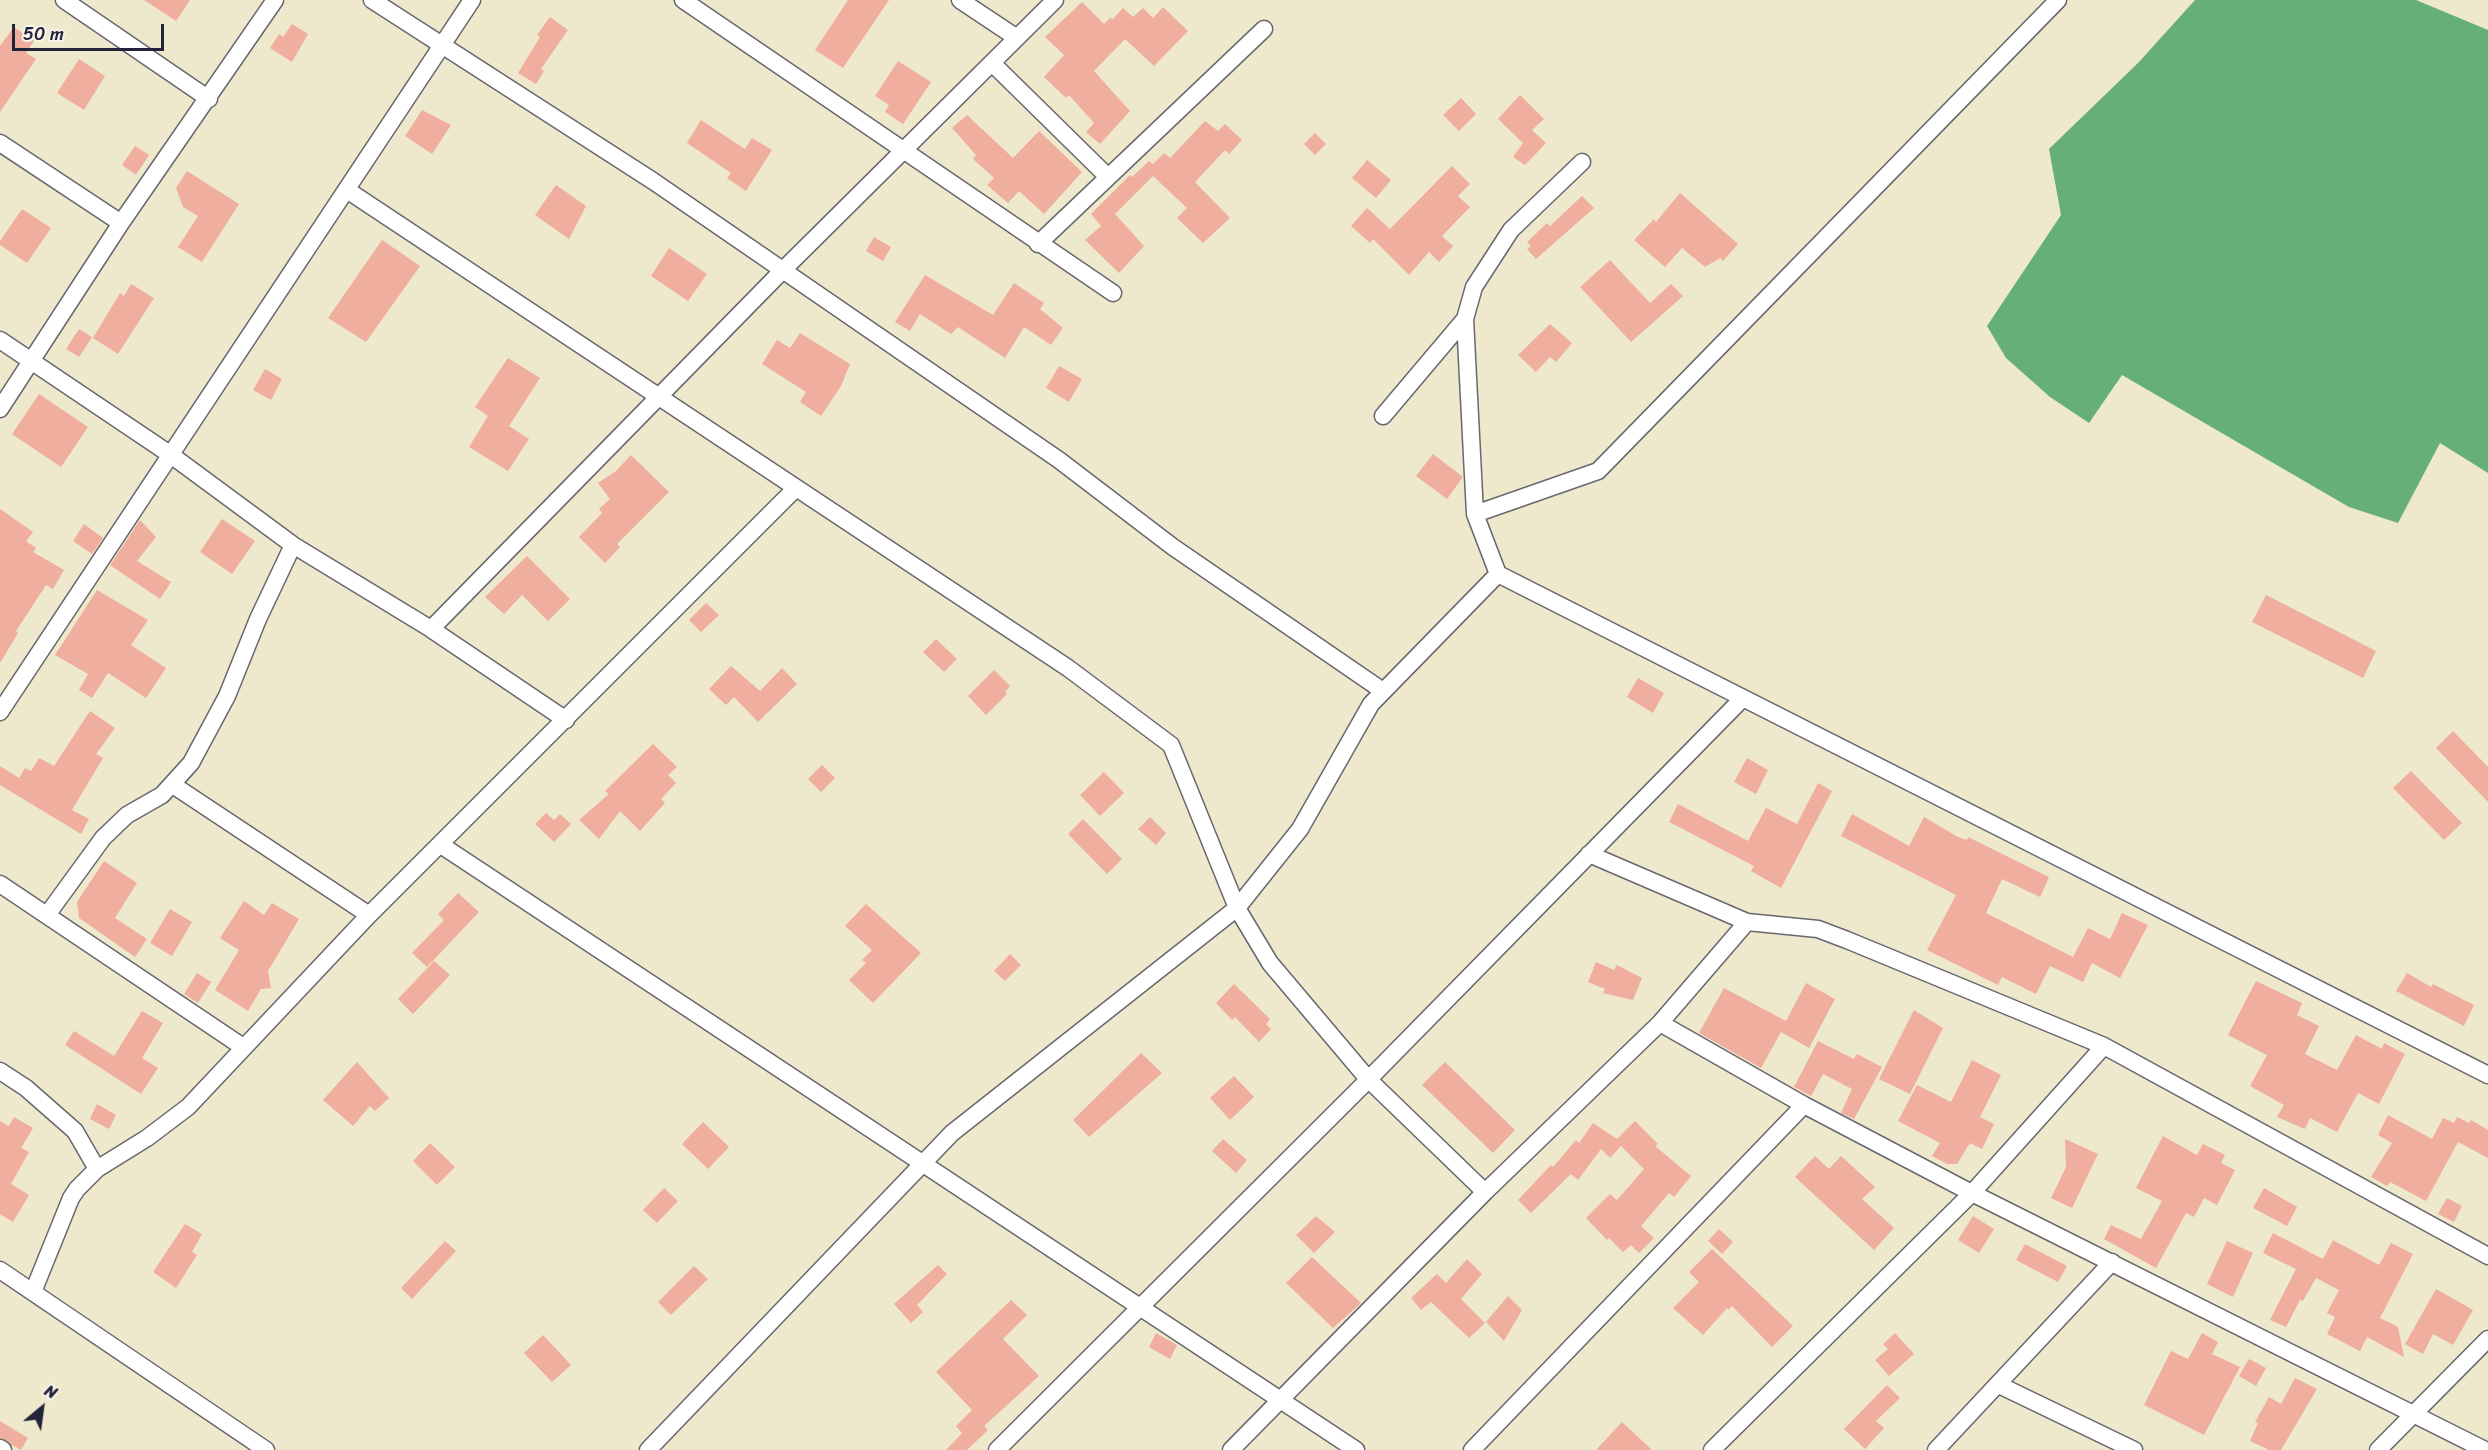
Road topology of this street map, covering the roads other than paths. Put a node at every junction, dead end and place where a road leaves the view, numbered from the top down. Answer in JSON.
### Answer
{"nodes":[{"id":1,"x":64,"y":0,"type":"edge"},
{"id":2,"x":275,"y":0,"type":"edge"},
{"id":3,"x":372,"y":0,"type":"edge"},
{"id":4,"x":472,"y":0,"type":"edge"},
{"id":5,"x":683,"y":0,"type":"edge"},
{"id":6,"x":960,"y":0,"type":"edge"},
{"id":7,"x":1055,"y":0,"type":"edge"},
{"id":8,"x":2058,"y":0,"type":"edge"},
{"id":9,"x":1264,"y":29,"type":"dead end"},
{"id":10,"x":1017,"y":38,"type":"junction"},
{"id":11,"x":442,"y":45,"type":"junction"},
{"id":12,"x":992,"y":63,"type":"junction"},
{"id":13,"x":209,"y":99,"type":"junction"},
{"id":14,"x":0,"y":143,"type":"edge"},
{"id":15,"x":904,"y":149,"type":"junction"},
{"id":16,"x":1582,"y":162,"type":"dead end"},
{"id":17,"x":1108,"y":177,"type":"junction"},
{"id":18,"x":347,"y":190,"type":"junction"},
{"id":19,"x":121,"y":223,"type":"junction"},
{"id":20,"x":1038,"y":244,"type":"junction"},
{"id":21,"x":783,"y":270,"type":"junction"},
{"id":22,"x":1113,"y":293,"type":"dead end"},
{"id":23,"x":1465,"y":319,"type":"junction"},
{"id":24,"x":0,"y":340,"type":"edge"},
{"id":25,"x":32,"y":362,"type":"junction"},
{"id":26,"x":658,"y":397,"type":"junction"},
{"id":27,"x":0,"y":409,"type":"edge"},
{"id":28,"x":1383,"y":416,"type":"dead end"},
{"id":29,"x":171,"y":454,"type":"junction"},
{"id":30,"x":796,"y":488,"type":"junction"},
{"id":31,"x":1475,"y":514,"type":"junction"},
{"id":32,"x":293,"y":545,"type":"junction"},
{"id":33,"x":1498,"y":574,"type":"junction"},
{"id":34,"x":431,"y":629,"type":"junction"},
{"id":35,"x":1383,"y":691,"type":"junction"},
{"id":36,"x":1743,"y":698,"type":"junction"},
{"id":37,"x":0,"y":712,"type":"edge"},
{"id":38,"x":566,"y":720,"type":"junction"},
{"id":39,"x":173,"y":785,"type":"junction"},
{"id":40,"x":441,"y":845,"type":"junction"},
{"id":41,"x":1589,"y":854,"type":"junction"},
{"id":42,"x":0,"y":884,"type":"edge"},
{"id":43,"x":1237,"y":908,"type":"junction"},
{"id":44,"x":47,"y":915,"type":"junction"},
{"id":45,"x":369,"y":915,"type":"junction"},
{"id":46,"x":1747,"y":922,"type":"junction"},
{"id":47,"x":1660,"y":1023,"type":"junction"},
{"id":48,"x":2104,"y":1046,"type":"junction"},
{"id":49,"x":243,"y":1047,"type":"junction"},
{"id":50,"x":0,"y":1071,"type":"edge"},
{"id":51,"x":2488,"y":1075,"type":"edge"},
{"id":52,"x":1368,"y":1079,"type":"junction"},
{"id":53,"x":1804,"y":1106,"type":"junction"},
{"id":54,"x":922,"y":1163,"type":"junction"},
{"id":55,"x":97,"y":1168,"type":"junction"},
{"id":56,"x":1485,"y":1192,"type":"junction"},
{"id":57,"x":1972,"y":1193,"type":"junction"},
{"id":58,"x":2488,"y":1256,"type":"edge"},
{"id":59,"x":2112,"y":1262,"type":"junction"},
{"id":60,"x":0,"y":1270,"type":"edge"},
{"id":61,"x":33,"y":1292,"type":"junction"},
{"id":62,"x":1140,"y":1307,"type":"junction"},
{"id":63,"x":2488,"y":1339,"type":"edge"},
{"id":64,"x":2000,"y":1385,"type":"junction"},
{"id":65,"x":1280,"y":1400,"type":"junction"},
{"id":66,"x":2413,"y":1414,"type":"junction"},
{"id":67,"x":267,"y":1450,"type":"edge"},
{"id":68,"x":648,"y":1450,"type":"edge"},
{"id":69,"x":998,"y":1450,"type":"edge"},
{"id":70,"x":1231,"y":1450,"type":"edge"},
{"id":71,"x":1356,"y":1450,"type":"edge"},
{"id":72,"x":1472,"y":1450,"type":"edge"},
{"id":73,"x":1712,"y":1450,"type":"edge"},
{"id":74,"x":1936,"y":1450,"type":"edge"},
{"id":75,"x":2134,"y":1450,"type":"edge"},
{"id":76,"x":2378,"y":1450,"type":"edge"},
{"id":77,"x":2485,"y":1450,"type":"edge"}],
"edges":[{"from":1,"to":13,"type":"street"},
{"from":2,"to":13,"type":"street"},
{"from":3,"to":11,"type":"street"},
{"from":4,"to":11,"type":"street"},
{"from":5,"to":15,"type":"street"},
{"from":6,"to":10,"type":"street"},
{"from":7,"to":10,"type":"street"},
{"from":8,"to":31,"type":"street"},
{"from":9,"to":17,"type":"street"},
{"from":10,"to":12,"type":"street"},
{"from":11,"to":18,"type":"street"},
{"from":11,"to":21,"type":"street"},
{"from":12,"to":15,"type":"street"},
{"from":12,"to":17,"type":"street"},
{"from":13,"to":19,"type":"street"},
{"from":14,"to":19,"type":"street"},
{"from":15,"to":20,"type":"street"},
{"from":15,"to":21,"type":"street"},
{"from":16,"to":23,"type":"street"},
{"from":17,"to":20,"type":"street"},
{"from":18,"to":26,"type":"street"},
{"from":18,"to":29,"type":"street"},
{"from":19,"to":25,"type":"street"},
{"from":20,"to":22,"type":"street"},
{"from":21,"to":26,"type":"street"},
{"from":21,"to":35,"type":"street"},
{"from":23,"to":28,"type":"street"},
{"from":23,"to":31,"type":"street"},
{"from":24,"to":25,"type":"street"},
{"from":25,"to":27,"type":"street"},
{"from":25,"to":29,"type":"street"},
{"from":26,"to":30,"type":"street"},
{"from":26,"to":34,"type":"street"},
{"from":29,"to":32,"type":"street"},
{"from":29,"to":37,"type":"street"},
{"from":30,"to":38,"type":"street"},
{"from":30,"to":43,"type":"street"},
{"from":31,"to":33,"type":"street"},
{"from":32,"to":34,"type":"street"},
{"from":32,"to":39,"type":"street"},
{"from":33,"to":35,"type":"street"},
{"from":33,"to":36,"type":"street"},
{"from":34,"to":38,"type":"street"},
{"from":35,"to":43,"type":"street"},
{"from":36,"to":41,"type":"street"},
{"from":36,"to":51,"type":"street"},
{"from":38,"to":40,"type":"street"},
{"from":39,"to":44,"type":"street"},
{"from":39,"to":45,"type":"street"},
{"from":40,"to":45,"type":"street"},
{"from":40,"to":54,"type":"street"},
{"from":41,"to":46,"type":"street"},
{"from":41,"to":52,"type":"street"},
{"from":42,"to":44,"type":"street"},
{"from":43,"to":52,"type":"street"},
{"from":43,"to":54,"type":"street"},
{"from":44,"to":49,"type":"street"},
{"from":45,"to":49,"type":"street"},
{"from":46,"to":47,"type":"street"},
{"from":46,"to":48,"type":"street"},
{"from":47,"to":53,"type":"street"},
{"from":47,"to":56,"type":"street"},
{"from":48,"to":57,"type":"street"},
{"from":48,"to":58,"type":"street"},
{"from":49,"to":55,"type":"street"},
{"from":50,"to":55,"type":"street"},
{"from":52,"to":56,"type":"street"},
{"from":52,"to":62,"type":"street"},
{"from":53,"to":57,"type":"street"},
{"from":53,"to":72,"type":"street"},
{"from":54,"to":62,"type":"street"},
{"from":54,"to":68,"type":"street"},
{"from":55,"to":61,"type":"street"},
{"from":56,"to":65,"type":"street"},
{"from":57,"to":59,"type":"street"},
{"from":57,"to":73,"type":"street"},
{"from":59,"to":64,"type":"street"},
{"from":59,"to":66,"type":"street"},
{"from":60,"to":61,"type":"street"},
{"from":61,"to":67,"type":"street"},
{"from":62,"to":65,"type":"street"},
{"from":62,"to":69,"type":"street"},
{"from":63,"to":66,"type":"street"},
{"from":64,"to":74,"type":"street"},
{"from":64,"to":75,"type":"street"},
{"from":65,"to":70,"type":"street"},
{"from":65,"to":71,"type":"street"},
{"from":66,"to":76,"type":"street"},
{"from":66,"to":77,"type":"street"}]}
